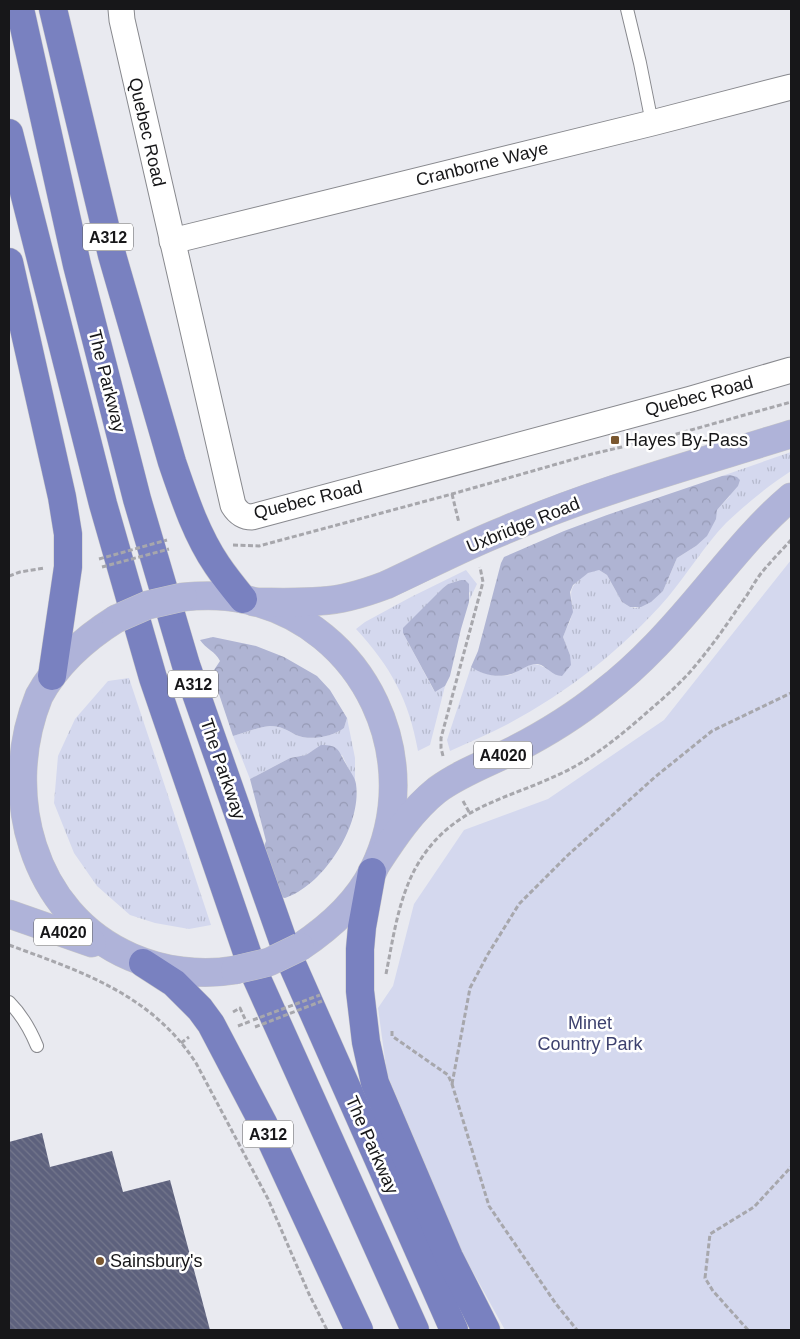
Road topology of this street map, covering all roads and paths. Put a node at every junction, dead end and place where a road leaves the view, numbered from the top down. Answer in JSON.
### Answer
{"nodes":[{"id":1,"x":20,"y":9,"type":"edge"},
{"id":2,"x":53,"y":9,"type":"edge"},
{"id":3,"x":121,"y":9,"type":"edge"},
{"id":4,"x":627,"y":9,"type":"edge"},
{"id":5,"x":791,"y":87,"type":"edge"},
{"id":6,"x":652,"y":123,"type":"junction"},
{"id":7,"x":9,"y":133,"type":"edge"},
{"id":8,"x":172,"y":241,"type":"junction"},
{"id":9,"x":9,"y":262,"type":"edge"},
{"id":10,"x":791,"y":370,"type":"edge"},
{"id":11,"x":791,"y":402,"type":"edge"},
{"id":12,"x":791,"y":434,"type":"edge"},
{"id":13,"x":452,"y":494,"type":"junction"},
{"id":14,"x":791,"y":497,"type":"edge"},
{"id":15,"x":460,"y":526,"type":"dead end"},
{"id":16,"x":167,"y":540,"type":"dead end"},
{"id":17,"x":791,"y":540,"type":"edge"},
{"id":18,"x":229,"y":545,"type":"dead end"},
{"id":19,"x":169,"y":549,"type":"dead end"},
{"id":20,"x":99,"y":559,"type":"dead end"},
{"id":21,"x":478,"y":561,"type":"dead end"},
{"id":22,"x":102,"y":567,"type":"dead end"},
{"id":23,"x":46,"y":568,"type":"dead end"},
{"id":24,"x":9,"y":576,"type":"edge"},
{"id":25,"x":248,"y":601,"type":"junction"},
{"id":26,"x":45,"y":686,"type":"junction"},
{"id":27,"x":791,"y":693,"type":"edge"},
{"id":28,"x":9,"y":725,"type":"edge"},
{"id":29,"x":443,"y":756,"type":"dead end"},
{"id":30,"x":463,"y":800,"type":"dead end"},
{"id":31,"x":469,"y":812,"type":"junction"},
{"id":32,"x":374,"y":867,"type":"junction"},
{"id":33,"x":9,"y":914,"type":"edge"},
{"id":34,"x":9,"y":945,"type":"edge"},
{"id":35,"x":117,"y":951,"type":"junction"},
{"id":36,"x":143,"y":963,"type":"junction"},
{"id":37,"x":385,"y":981,"type":"dead end"},
{"id":38,"x":320,"y":995,"type":"dead end"},
{"id":39,"x":322,"y":1001,"type":"dead end"},
{"id":40,"x":9,"y":1002,"type":"edge"},
{"id":41,"x":233,"y":1012,"type":"dead end"},
{"id":42,"x":253,"y":1020,"type":"dead end"},
{"id":43,"x":240,"y":1026,"type":"dead end"},
{"id":44,"x":255,"y":1027,"type":"dead end"},
{"id":45,"x":391,"y":1028,"type":"dead end"},
{"id":46,"x":189,"y":1037,"type":"dead end"},
{"id":47,"x":181,"y":1042,"type":"junction"},
{"id":48,"x":37,"y":1046,"type":"dead end"},
{"id":49,"x":196,"y":1049,"type":"dead end"},
{"id":50,"x":189,"y":1053,"type":"junction"},
{"id":51,"x":452,"y":1084,"type":"junction"},
{"id":52,"x":791,"y":1167,"type":"edge"},
{"id":53,"x":327,"y":1330,"type":"edge"},
{"id":54,"x":359,"y":1330,"type":"edge"},
{"id":55,"x":415,"y":1330,"type":"edge"},
{"id":56,"x":454,"y":1330,"type":"edge"},
{"id":57,"x":486,"y":1330,"type":"edge"},
{"id":58,"x":577,"y":1330,"type":"edge"},
{"id":59,"x":748,"y":1330,"type":"edge"}],
"edges":[{"from":1,"to":56,"type":"highway","name":"The Parkway","number":"A312"},
{"from":2,"to":25,"type":"highway","number":"A312"},
{"from":3,"to":8,"type":"street","name":"Quebec Road"},
{"from":4,"to":6,"type":"lane"},
{"from":5,"to":6,"type":"street","name":"Cranborne Waye"},
{"from":6,"to":8,"type":"street","name":"Cranborne Waye"},
{"from":7,"to":55,"type":"highway","name":"The Parkway","number":"A312"},
{"from":8,"to":10,"type":"street","name":"Quebec Road"},
{"from":9,"to":26,"type":"highway"},
{"from":11,"to":13,"type":"path"},
{"from":12,"to":25,"type":"main road","name":"Uxbridge Road"},
{"from":13,"to":15,"type":"path"},
{"from":13,"to":18,"type":"path"},
{"from":14,"to":32,"type":"main road","number":"A4020"},
{"from":16,"to":20,"type":"path","bridge":true},
{"from":17,"to":31,"type":"path"},
{"from":19,"to":22,"type":"path","bridge":true},
{"from":21,"to":29,"type":"path"},
{"from":23,"to":24,"type":"path"},
{"from":25,"to":26,"type":"main road","bridge":true},
{"from":25,"to":32,"type":"main road"},
{"from":26,"to":28,"type":"main road"},
{"from":26,"to":35,"type":"main road"},
{"from":27,"to":51,"type":"path"},
{"from":30,"to":31,"type":"path"},
{"from":31,"to":37,"type":"path"},
{"from":32,"to":36,"type":"main road","bridge":true},
{"from":32,"to":57,"type":"highway"},
{"from":33,"to":35,"type":"main road","number":"A4020"},
{"from":34,"to":47,"type":"path"},
{"from":35,"to":36,"type":"main road"},
{"from":36,"to":54,"type":"highway","number":"A312"},
{"from":38,"to":42,"type":"path","bridge":true},
{"from":39,"to":44,"type":"path","bridge":true},
{"from":40,"to":48,"type":"lane"},
{"from":41,"to":43,"type":"path"},
{"from":45,"to":51,"type":"path"},
{"from":46,"to":47,"type":"path"},
{"from":47,"to":50,"type":"path"},
{"from":49,"to":50,"type":"path"},
{"from":50,"to":53,"type":"path"},
{"from":51,"to":58,"type":"path"},
{"from":52,"to":59,"type":"path"}]}
